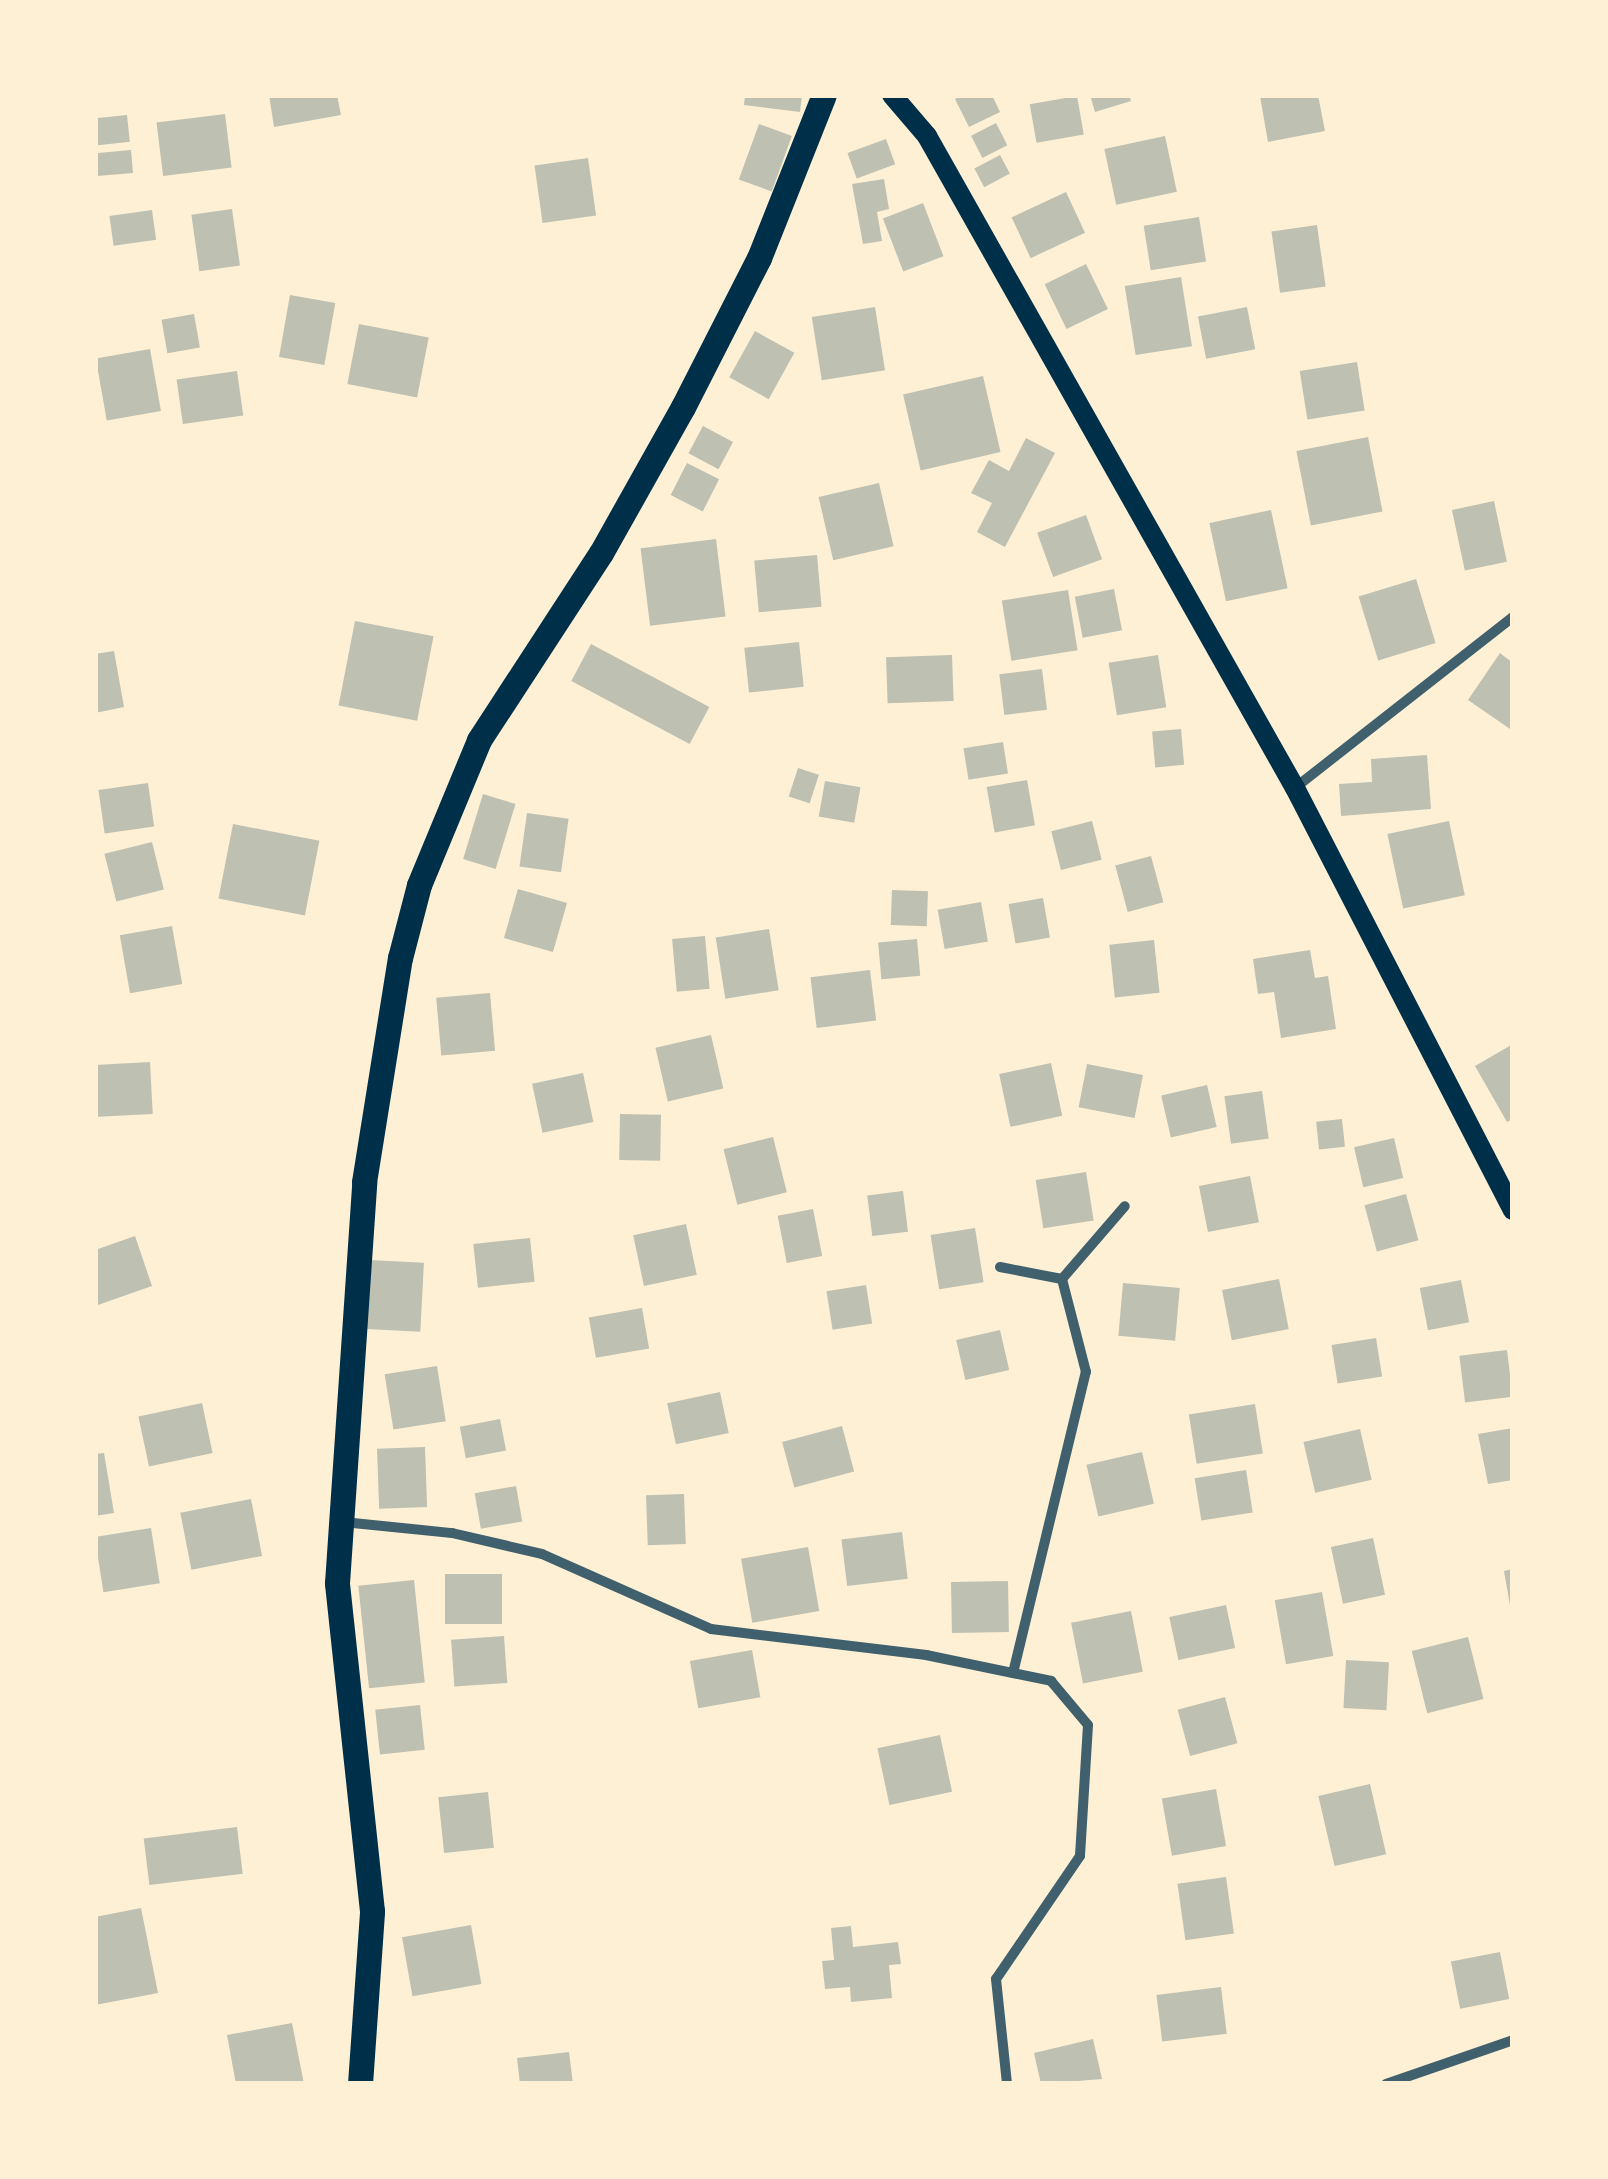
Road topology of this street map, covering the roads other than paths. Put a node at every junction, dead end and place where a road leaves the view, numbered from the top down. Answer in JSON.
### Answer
{"nodes":[{"id":1,"x":824,"y":95,"type":"edge"},
{"id":2,"x":892,"y":95,"type":"edge"},
{"id":3,"x":1513,"y":617,"type":"edge"},
{"id":4,"x":1295,"y":788,"type":"junction"},
{"id":5,"x":1125,"y":1206,"type":"dead end"},
{"id":6,"x":1513,"y":1210,"type":"edge"},
{"id":7,"x":1000,"y":1266,"type":"dead end"},
{"id":8,"x":1062,"y":1279,"type":"junction"},
{"id":9,"x":341,"y":1522,"type":"junction"},
{"id":10,"x":1012,"y":1673,"type":"junction"},
{"id":11,"x":1513,"y":2040,"type":"edge"},
{"id":12,"x":360,"y":2084,"type":"edge"},
{"id":13,"x":1007,"y":2084,"type":"edge"},
{"id":14,"x":1386,"y":2084,"type":"edge"}],
"edges":[{"from":1,"to":9,"type":"main road"},
{"from":2,"to":4,"type":"main road"},
{"from":3,"to":4,"type":"street"},
{"from":4,"to":6,"type":"main road"},
{"from":5,"to":8,"type":"street"},
{"from":7,"to":8,"type":"street"},
{"from":8,"to":10,"type":"street"},
{"from":9,"to":10,"type":"street"},
{"from":9,"to":12,"type":"main road"},
{"from":10,"to":13,"type":"street"},
{"from":11,"to":14,"type":"street"}]}
